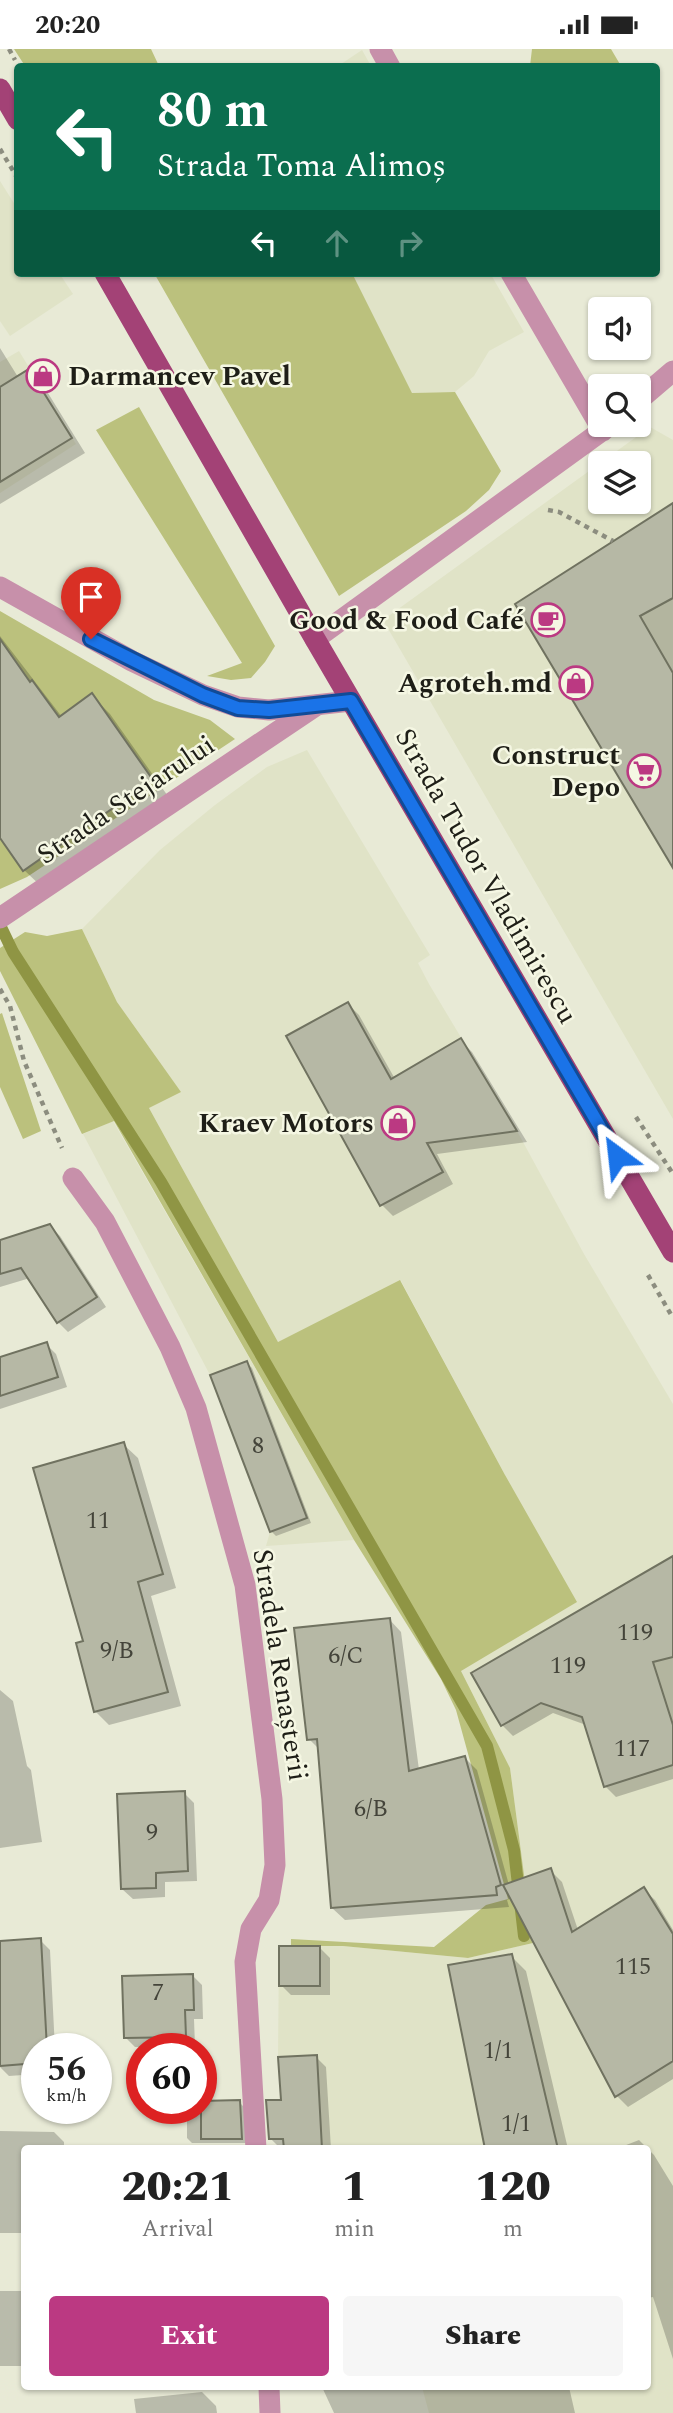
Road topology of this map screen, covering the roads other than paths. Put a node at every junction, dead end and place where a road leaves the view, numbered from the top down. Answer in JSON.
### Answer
{"nodes":[{"id":1,"x":0,"y":89,"type":"edge"},
{"id":2,"x":14,"y":113,"type":"edge"},
{"id":3,"x":107,"y":277,"type":"edge"},
{"id":4,"x":513,"y":277,"type":"edge"},
{"id":5,"x":673,"y":371,"type":"edge"},
{"id":6,"x":651,"y":390,"type":"edge"},
{"id":7,"x":588,"y":397,"type":"edge"},
{"id":8,"x":595,"y":437,"type":"edge"},
{"id":9,"x":0,"y":587,"type":"edge"},
{"id":10,"x":314,"y":639,"type":"junction"},
{"id":11,"x":351,"y":701,"type":"junction"},
{"id":12,"x":317,"y":705,"type":"junction"},
{"id":13,"x":0,"y":918,"type":"edge"},
{"id":14,"x":73,"y":1178,"type":"road end"},
{"id":15,"x":673,"y":1252,"type":"edge"},
{"id":16,"x":256,"y":2145,"type":"edge"},
{"id":17,"x":269,"y":2390,"type":"edge"},
{"id":18,"x":271,"y":2413,"type":"edge"}],
"edges":[{"from":1,"to":2,"type":"main road"},
{"from":3,"to":10,"type":"main road","name":"Strada Tudor Vladimirescu"},
{"from":4,"to":7,"type":"street"},
{"from":5,"to":6,"type":"street"},
{"from":8,"to":10,"type":"street"},
{"from":9,"to":12,"type":"street"},
{"from":10,"to":11,"type":"main road","name":"Strada Tudor Vladimirescu"},
{"from":11,"to":12,"type":"street"},
{"from":11,"to":15,"type":"main road","name":"Strada Tudor Vladimirescu"},
{"from":12,"to":13,"type":"street","name":"Strada Stejarului"},
{"from":14,"to":16,"type":"street","name":"Stradela Renașterii"},
{"from":17,"to":18,"type":"street"}]}
